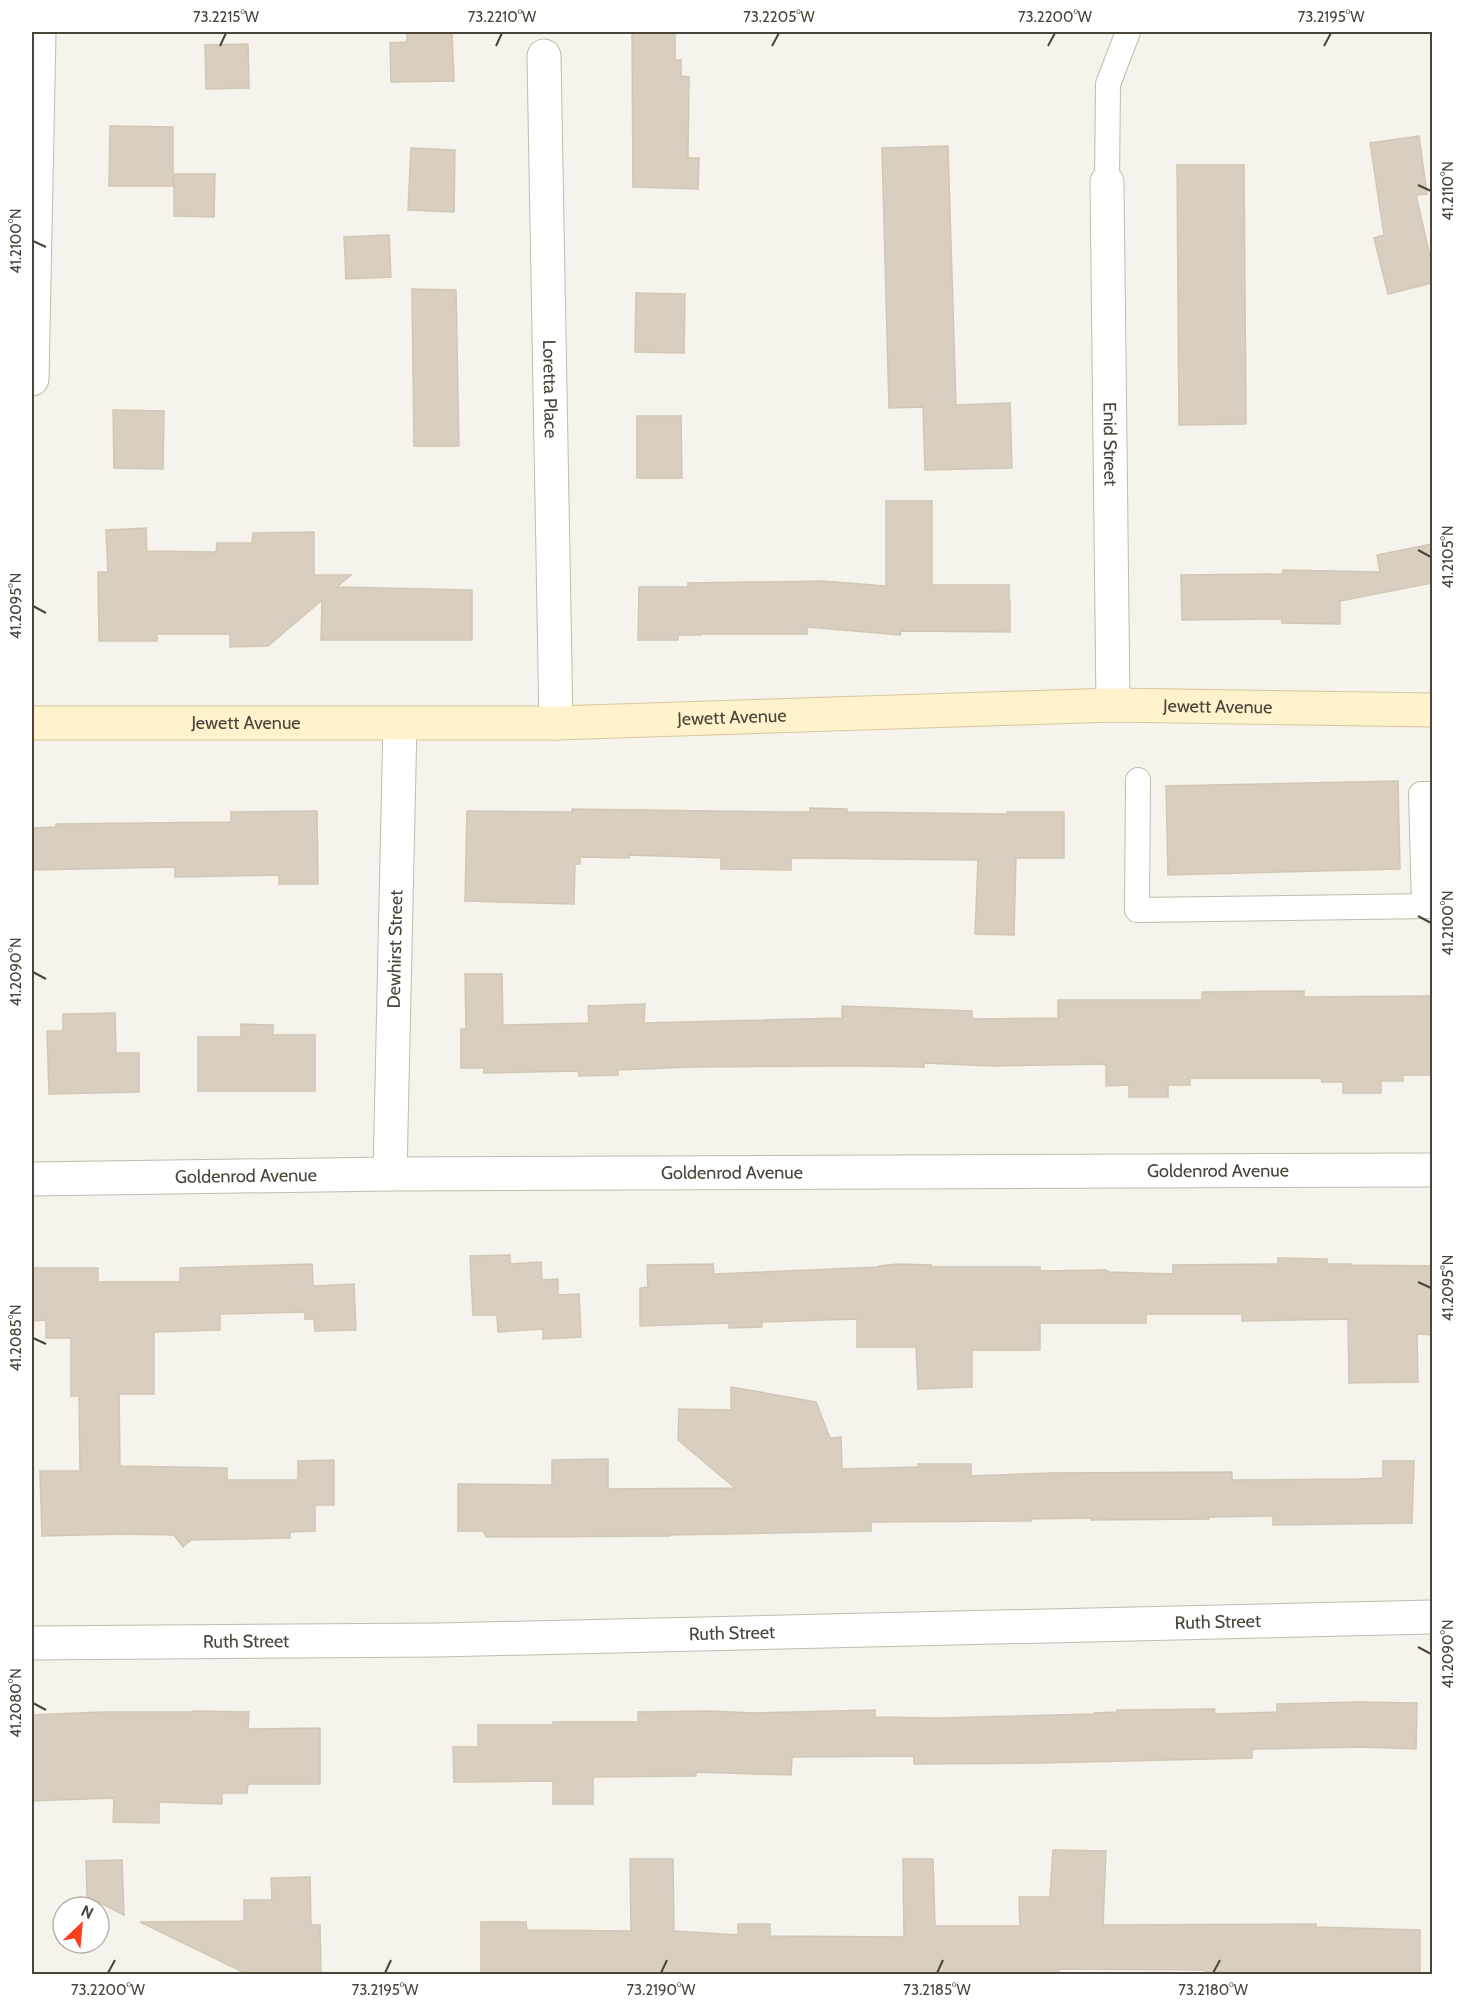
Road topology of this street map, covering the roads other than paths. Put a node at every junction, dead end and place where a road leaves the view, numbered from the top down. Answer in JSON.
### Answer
{"nodes":[{"id":1,"x":39,"y":32,"type":"edge"},
{"id":2,"x":1128,"y":32,"type":"edge"},
{"id":3,"x":544,"y":56,"type":"dead end"},
{"id":4,"x":1107,"y":182,"type":"joint"},
{"id":5,"x":32,"y":380,"type":"edge"},
{"id":6,"x":1113,"y":705,"type":"junction"},
{"id":7,"x":1432,"y":710,"type":"edge"},
{"id":8,"x":32,"y":723,"type":"edge"},
{"id":9,"x":400,"y":723,"type":"junction"},
{"id":10,"x":556,"y":723,"type":"junction"},
{"id":11,"x":1138,"y":780,"type":"dead end"},
{"id":12,"x":1432,"y":794,"type":"edge"},
{"id":13,"x":1428,"y":906,"type":"edge"},
{"id":14,"x":1432,"y":1170,"type":"edge"},
{"id":15,"x":390,"y":1174,"type":"junction"},
{"id":16,"x":32,"y":1179,"type":"edge"},
{"id":17,"x":1432,"y":1617,"type":"edge"},
{"id":18,"x":32,"y":1643,"type":"edge"}],
"edges":[{"from":1,"to":5,"type":"street"},
{"from":2,"to":4,"type":"lane"},
{"from":3,"to":10,"type":"street","name":"Loretta Place"},
{"from":4,"to":6,"type":"street","name":"Enid Street"},
{"from":6,"to":7,"type":"main road","name":"Jewett Avenue"},
{"from":6,"to":10,"type":"main road","name":"Jewett Avenue"},
{"from":8,"to":9,"type":"main road","name":"Jewett Avenue"},
{"from":9,"to":10,"type":"main road","name":"Jewett Avenue"},
{"from":9,"to":15,"type":"street","name":"Dewhirst Street"},
{"from":11,"to":13,"type":"lane"},
{"from":12,"to":13,"type":"lane"},
{"from":14,"to":15,"type":"street","name":"Goldenrod Avenue"},
{"from":15,"to":16,"type":"street","name":"Goldenrod Avenue"},
{"from":17,"to":18,"type":"street","name":"Ruth Street"}]}
